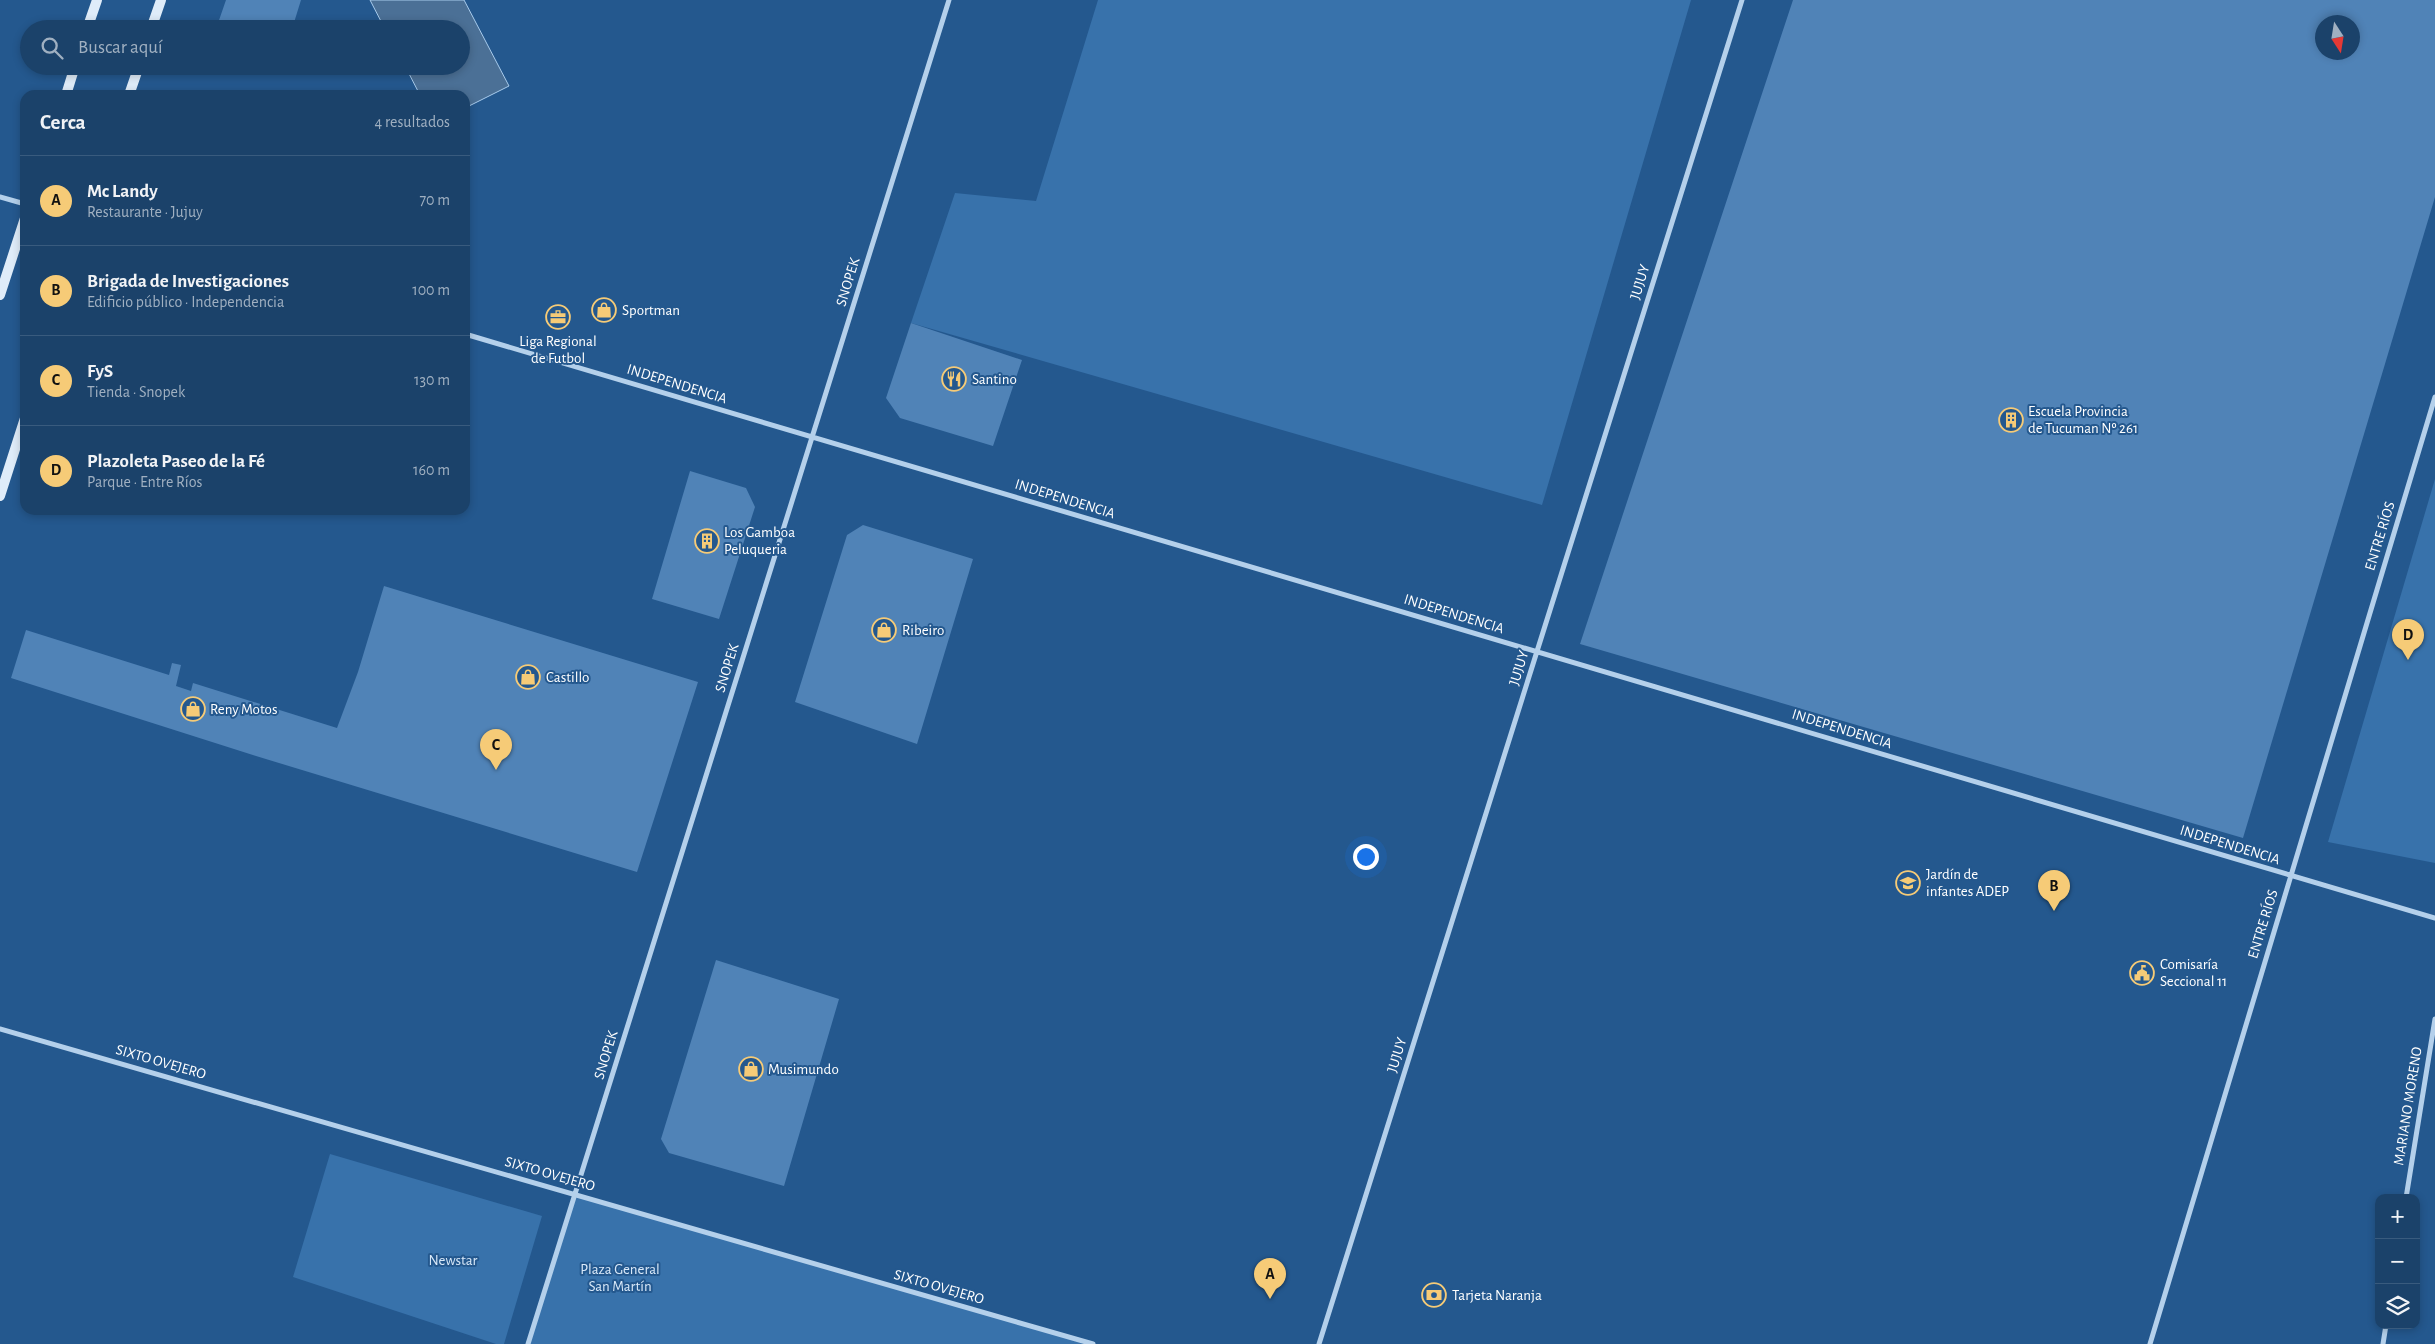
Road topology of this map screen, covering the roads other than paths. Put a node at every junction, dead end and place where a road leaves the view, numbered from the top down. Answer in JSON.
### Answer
{"nodes":[{"id":1,"x":97,"y":0,"type":"edge"},
{"id":2,"x":161,"y":0,"type":"edge"},
{"id":3,"x":949,"y":0,"type":"edge"},
{"id":4,"x":1742,"y":0,"type":"edge"},
{"id":5,"x":90,"y":20,"type":"edge"},
{"id":6,"x":154,"y":20,"type":"edge"},
{"id":7,"x":72,"y":75,"type":"edge"},
{"id":8,"x":136,"y":75,"type":"edge"},
{"id":9,"x":68,"y":90,"type":"edge"},
{"id":10,"x":132,"y":90,"type":"edge"},
{"id":11,"x":0,"y":197,"type":"edge"},
{"id":12,"x":20,"y":203,"type":"edge"},
{"id":13,"x":20,"y":233,"type":"edge"},
{"id":14,"x":0,"y":295,"type":"edge"},
{"id":15,"x":470,"y":335,"type":"edge"},
{"id":16,"x":2435,"y":397,"type":"edge"},
{"id":17,"x":20,"y":434,"type":"edge"},
{"id":18,"x":812,"y":437,"type":"junction"},
{"id":19,"x":0,"y":496,"type":"edge"},
{"id":20,"x":1537,"y":652,"type":"junction"},
{"id":21,"x":2291,"y":876,"type":"junction"},
{"id":22,"x":2435,"y":918,"type":"edge"},
{"id":23,"x":2435,"y":1019,"type":"edge"},
{"id":24,"x":0,"y":1029,"type":"edge"},
{"id":25,"x":2407,"y":1194,"type":"edge"},
{"id":26,"x":576,"y":1195,"type":"junction"},
{"id":27,"x":2385,"y":1329,"type":"edge"},
{"id":28,"x":528,"y":1344,"type":"edge"},
{"id":29,"x":1093,"y":1344,"type":"edge"},
{"id":30,"x":1319,"y":1344,"type":"edge"},
{"id":31,"x":2150,"y":1344,"type":"edge"},
{"id":32,"x":2382,"y":1344,"type":"edge"}],
"edges":[{"from":1,"to":5,"type":"main road"},
{"from":2,"to":6,"type":"main road"},
{"from":3,"to":18,"type":"street","name":"SNOPEK"},
{"from":4,"to":20,"type":"street","name":"JUJUY"},
{"from":7,"to":9,"type":"main road"},
{"from":8,"to":10,"type":"main road"},
{"from":11,"to":12,"type":"street"},
{"from":13,"to":14,"type":"main road"},
{"from":15,"to":18,"type":"street","name":"INDEPENDENCIA"},
{"from":16,"to":21,"type":"street","name":"ENTRE RÍOS"},
{"from":17,"to":19,"type":"main road"},
{"from":18,"to":20,"type":"street","name":"INDEPENDENCIA"},
{"from":18,"to":26,"type":"street","name":"SNOPEK"},
{"from":20,"to":21,"type":"street","name":"INDEPENDENCIA"},
{"from":20,"to":30,"type":"street","name":"JUJUY"},
{"from":21,"to":22,"type":"street","name":"INDEPENDENCIA"},
{"from":21,"to":31,"type":"street","name":"ENTRE RÍOS"},
{"from":23,"to":25,"type":"street","name":"MARIANO MORENO"},
{"from":24,"to":26,"type":"street","name":"SIXTO OVEJERO"},
{"from":26,"to":28,"type":"street","name":"SNOPEK"},
{"from":26,"to":29,"type":"street","name":"SIXTO OVEJERO"},
{"from":27,"to":32,"type":"street"}]}
